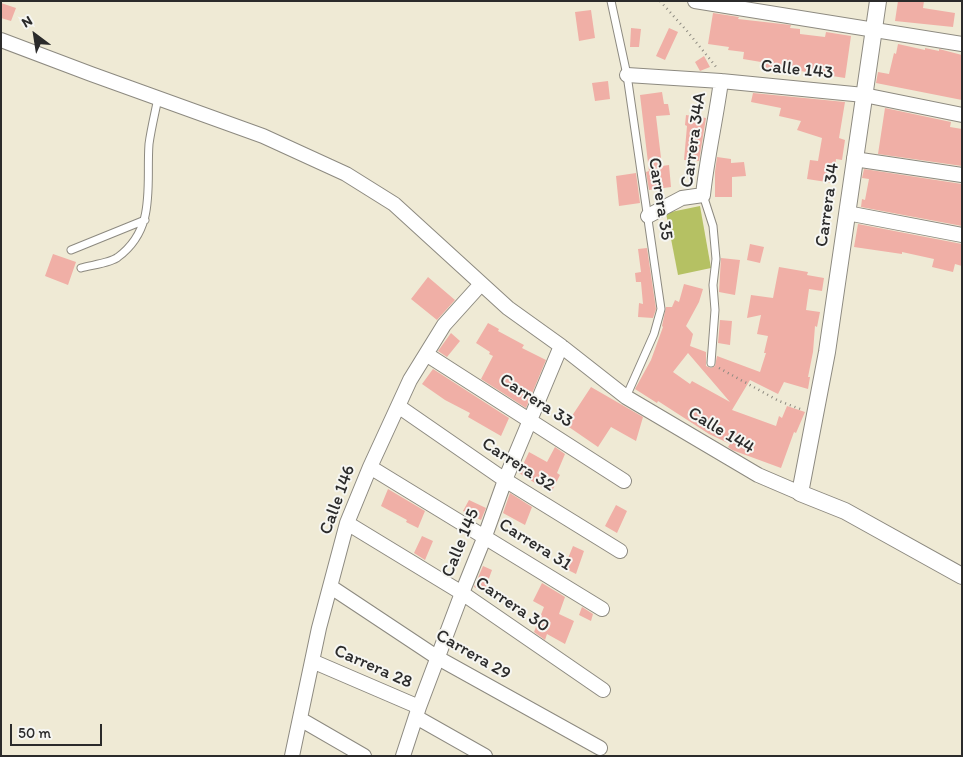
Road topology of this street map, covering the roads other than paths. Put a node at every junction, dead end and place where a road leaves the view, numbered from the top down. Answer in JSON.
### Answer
{"nodes":[{"id":1,"x":611,"y":1,"type":"edge"},
{"id":2,"x":695,"y":1,"type":"edge"},
{"id":3,"x":878,"y":1,"type":"edge"},
{"id":4,"x":873,"y":31,"type":"junction"},
{"id":5,"x":1,"y":40,"type":"edge"},
{"id":6,"x":962,"y":44,"type":"edge"},
{"id":7,"x":627,"y":75,"type":"junction"},
{"id":8,"x":721,"y":81,"type":"junction"},
{"id":9,"x":864,"y":95,"type":"junction"},
{"id":10,"x":158,"y":98,"type":"junction"},
{"id":11,"x":962,"y":115,"type":"edge"},
{"id":12,"x":854,"y":159,"type":"junction"},
{"id":13,"x":962,"y":175,"type":"edge"},
{"id":14,"x":704,"y":195,"type":"junction"},
{"id":15,"x":847,"y":213,"type":"junction"},
{"id":16,"x":648,"y":216,"type":"junction"},
{"id":17,"x":145,"y":220,"type":"junction"},
{"id":18,"x":962,"y":235,"type":"edge"},
{"id":19,"x":71,"y":250,"type":"dead end"},
{"id":20,"x":81,"y":268,"type":"dead end"},
{"id":21,"x":481,"y":284,"type":"junction"},
{"id":22,"x":561,"y":346,"type":"junction"},
{"id":23,"x":426,"y":354,"type":"junction"},
{"id":24,"x":711,"y":364,"type":"road end"},
{"id":25,"x":626,"y":397,"type":"junction"},
{"id":26,"x":398,"y":406,"type":"junction"},
{"id":27,"x":530,"y":420,"type":"junction"},
{"id":28,"x":370,"y":467,"type":"junction"},
{"id":29,"x":505,"y":480,"type":"junction"},
{"id":30,"x":624,"y":481,"type":"dead end"},
{"id":31,"x":800,"y":493,"type":"junction"},
{"id":32,"x":347,"y":523,"type":"junction"},
{"id":33,"x":485,"y":536,"type":"junction"},
{"id":34,"x":620,"y":551,"type":"dead end"},
{"id":35,"x":962,"y":576,"type":"edge"},
{"id":36,"x":332,"y":587,"type":"junction"},
{"id":37,"x":462,"y":594,"type":"junction"},
{"id":38,"x":602,"y":609,"type":"dead end"},
{"id":39,"x":438,"y":658,"type":"junction"},
{"id":40,"x":312,"y":661,"type":"junction"},
{"id":41,"x":603,"y":690,"type":"dead end"},
{"id":42,"x":417,"y":712,"type":"junction"},
{"id":43,"x":300,"y":719,"type":"junction"},
{"id":44,"x":600,"y":748,"type":"dead end"},
{"id":45,"x":292,"y":756,"type":"edge"},
{"id":46,"x":364,"y":756,"type":"edge"},
{"id":47,"x":403,"y":756,"type":"edge"},
{"id":48,"x":485,"y":756,"type":"edge"}],
"edges":[{"from":1,"to":7,"type":"lane","name":"Carrera 35"},
{"from":2,"to":4,"type":"street"},
{"from":3,"to":4,"type":"street","name":"Carrera 34"},
{"from":4,"to":6,"type":"street"},
{"from":4,"to":9,"type":"street","name":"Carrera 34"},
{"from":5,"to":10,"type":"street"},
{"from":7,"to":8,"type":"street","name":"Calle 143"},
{"from":7,"to":16,"type":"lane","name":"Carrera 35"},
{"from":8,"to":9,"type":"street","name":"Calle 143"},
{"from":8,"to":14,"type":"street","name":"Carrera 34A"},
{"from":9,"to":11,"type":"street","name":"Calle 143"},
{"from":9,"to":12,"type":"street","name":"Carrera 34"},
{"from":10,"to":17,"type":"lane"},
{"from":10,"to":21,"type":"street"},
{"from":12,"to":13,"type":"street"},
{"from":12,"to":15,"type":"street","name":"Carrera 34"},
{"from":14,"to":16,"type":"street"},
{"from":14,"to":24,"type":"lane","name":"Carrera 34A"},
{"from":15,"to":18,"type":"street"},
{"from":15,"to":31,"type":"street","name":"Carrera 34"},
{"from":16,"to":25,"type":"lane","name":"Carrera 35"},
{"from":17,"to":19,"type":"lane"},
{"from":17,"to":20,"type":"lane"},
{"from":21,"to":22,"type":"street"},
{"from":21,"to":23,"type":"street","name":"Calle 146"},
{"from":22,"to":25,"type":"street"},
{"from":22,"to":27,"type":"street","name":"Calle 145"},
{"from":23,"to":26,"type":"street","name":"Calle 146"},
{"from":23,"to":27,"type":"street","name":"Carrera 33"},
{"from":25,"to":31,"type":"street","name":"Calle 144"},
{"from":26,"to":28,"type":"street","name":"Calle 146"},
{"from":26,"to":29,"type":"street","name":"Carrera 32"},
{"from":27,"to":29,"type":"street","name":"Calle 145"},
{"from":27,"to":30,"type":"street","name":"Carrera 33"},
{"from":28,"to":32,"type":"street","name":"Calle 146"},
{"from":28,"to":33,"type":"street","name":"Carrera 31"},
{"from":29,"to":33,"type":"street","name":"Calle 145"},
{"from":29,"to":34,"type":"street","name":"Carrera 32"},
{"from":31,"to":35,"type":"street"},
{"from":32,"to":36,"type":"street","name":"Calle 146"},
{"from":32,"to":37,"type":"street","name":"Carrera 30"},
{"from":33,"to":37,"type":"street","name":"Calle 145"},
{"from":33,"to":38,"type":"street","name":"Carrera 31"},
{"from":36,"to":39,"type":"street","name":"Carrera 29"},
{"from":36,"to":40,"type":"street","name":"Calle 146"},
{"from":37,"to":39,"type":"street","name":"Calle 145"},
{"from":37,"to":41,"type":"street","name":"Carrera 30"},
{"from":39,"to":42,"type":"street","name":"Calle 145"},
{"from":39,"to":44,"type":"street","name":"Carrera 29"},
{"from":40,"to":42,"type":"street","name":"Carrera 28"},
{"from":40,"to":43,"type":"street","name":"Calle 146"},
{"from":42,"to":47,"type":"street","name":"Calle 145"},
{"from":42,"to":48,"type":"street","name":"Carrera 28"},
{"from":43,"to":45,"type":"street","name":"Calle 146"},
{"from":43,"to":46,"type":"street"}]}
